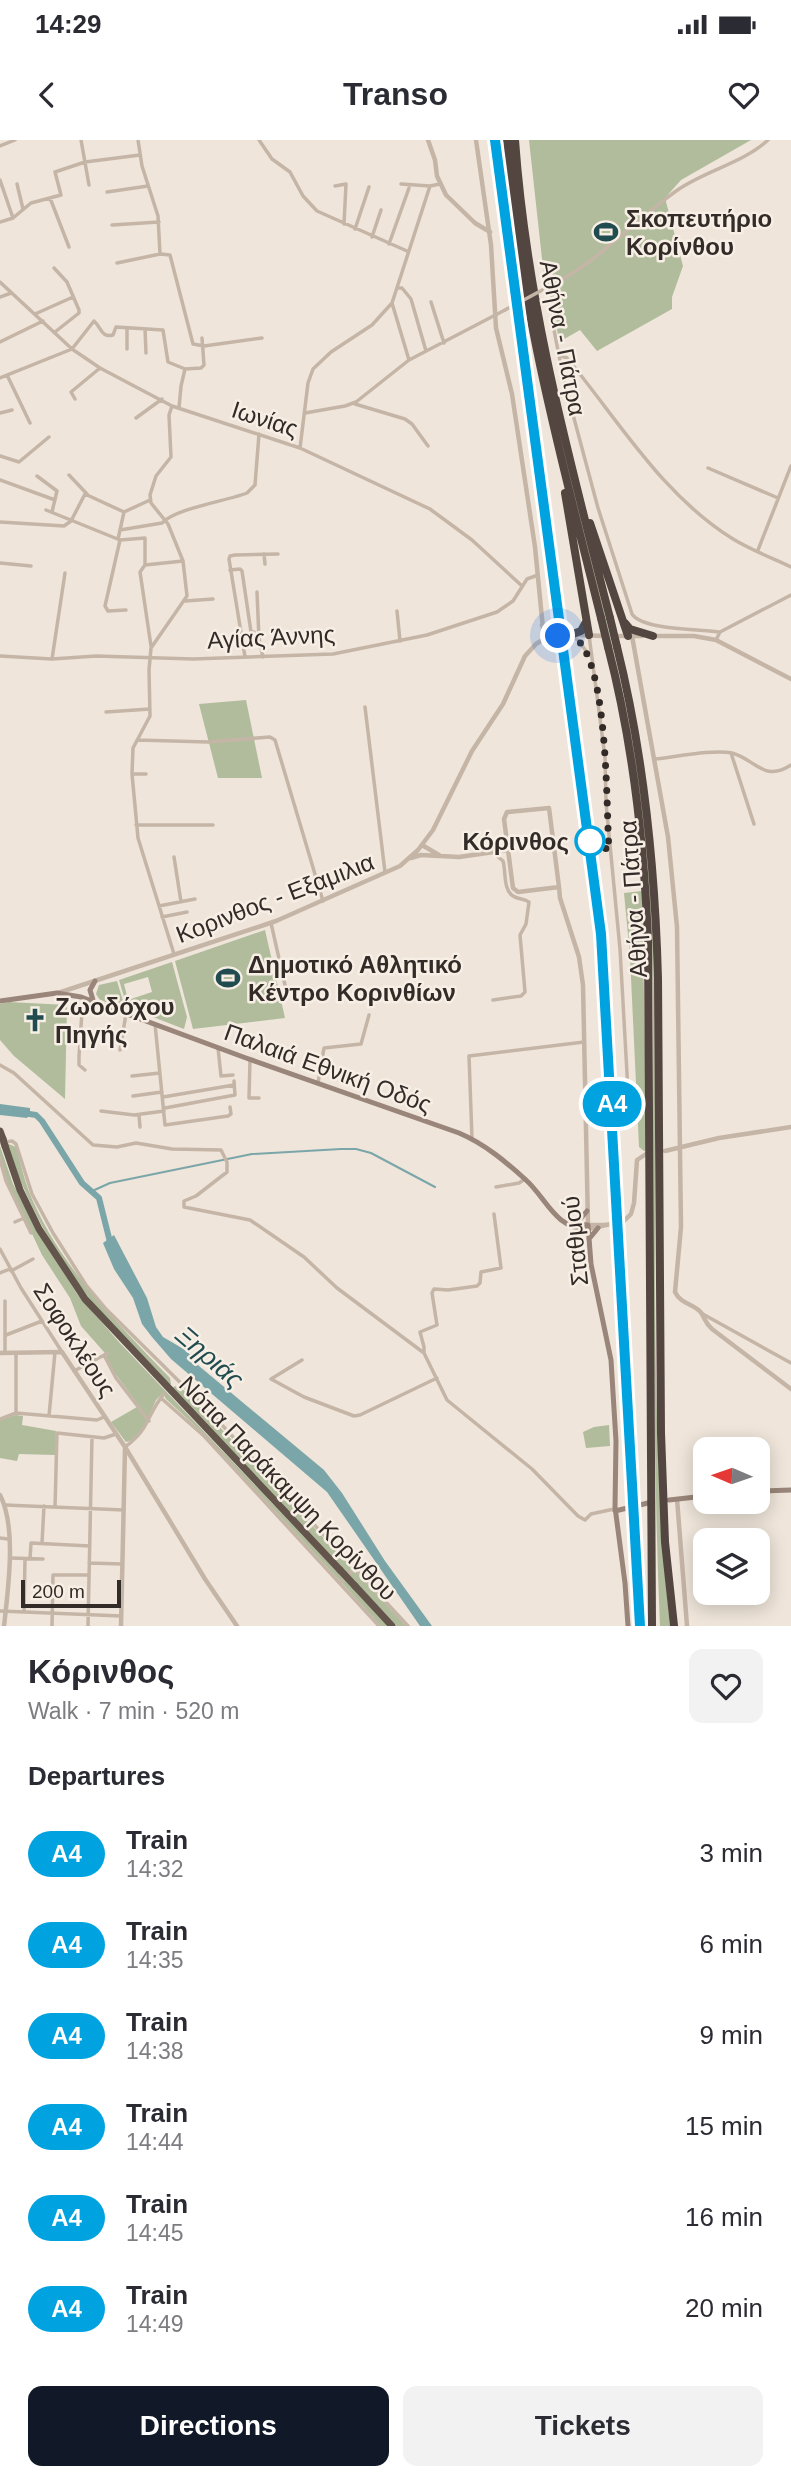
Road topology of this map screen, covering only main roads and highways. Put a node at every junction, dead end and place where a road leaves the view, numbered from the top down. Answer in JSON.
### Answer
{"nodes":[{"id":1,"x":507,"y":140,"type":"edge"},
{"id":2,"x":515,"y":140,"type":"edge"},
{"id":3,"x":561,"y":460,"type":"junction"},
{"id":4,"x":578,"y":492,"type":"junction"},
{"id":5,"x":606,"y":618,"type":"junction"},
{"id":6,"x":586,"y":619,"type":"junction"},
{"id":7,"x":625,"y":623,"type":"junction"},
{"id":8,"x":570,"y":635,"type":"road end"},
{"id":9,"x":589,"y":635,"type":"road end"},
{"id":10,"x":630,"y":636,"type":"road end"},
{"id":11,"x":653,"y":636,"type":"road end"},
{"id":12,"x":612,"y":647,"type":"junction"},
{"id":13,"x":96,"y":981,"type":"road end"},
{"id":14,"x":93,"y":1000,"type":"junction"},
{"id":15,"x":0,"y":1001,"type":"edge"},
{"id":16,"x":2,"y":1140,"type":"edge"},
{"id":17,"x":587,"y":1211,"type":"road end"},
{"id":18,"x":573,"y":1225,"type":"junction"},
{"id":19,"x":588,"y":1227,"type":"joint"},
{"id":20,"x":598,"y":1227,"type":"road end"},
{"id":21,"x":588,"y":1242,"type":"junction"},
{"id":22,"x":791,"y":1490,"type":"edge"},
{"id":23,"x":770,"y":1491,"type":"edge"},
{"id":24,"x":693,"y":1497,"type":"edge"},
{"id":25,"x":669,"y":1500,"type":"dead end"},
{"id":26,"x":648,"y":1503,"type":"dead end"},
{"id":27,"x":615,"y":1509,"type":"junction"},
{"id":28,"x":392,"y":1626,"type":"edge"},
{"id":29,"x":628,"y":1626,"type":"edge"},
{"id":30,"x":654,"y":1626,"type":"edge"},
{"id":31,"x":674,"y":1626,"type":"edge"}],
"edges":[{"from":1,"to":3,"type":"highway","name":"Αθήνα - Πάτρα"},
{"from":2,"to":4,"type":"highway","name":"Αθήνα - Πάτρα"},
{"from":3,"to":5,"type":"highway","name":"Αθήνα - Πάτρα"},
{"from":3,"to":6,"type":"highway"},
{"from":4,"to":5,"type":"highway","name":"Αθήνα - Πάτρα"},
{"from":4,"to":7,"type":"highway"},
{"from":5,"to":12,"type":"highway","name":"Αθήνα - Πάτρα","bridge":true},
{"from":6,"to":8,"type":"highway"},
{"from":6,"to":9,"type":"highway"},
{"from":7,"to":10,"type":"highway"},
{"from":7,"to":11,"type":"highway"},
{"from":12,"to":30,"type":"highway","name":"Αθήνα - Πάτρα"},
{"from":12,"to":31,"type":"highway","name":"Αθήνα - Πάτρα"},
{"from":13,"to":14,"type":"main road"},
{"from":14,"to":15,"type":"main road","name":"Παλαιά Εθνική Οδός"},
{"from":14,"to":18,"type":"main road","name":"Παλαιά Εθνική Οδός"},
{"from":16,"to":28,"type":"highway","name":"Νότια Παράκαμψη Κορίνθου","bridge":true},
{"from":17,"to":18,"type":"main road"},
{"from":18,"to":19,"type":"main road","name":"Παλαιά Εθνική Οδός"},
{"from":18,"to":21,"type":"main road"},
{"from":19,"to":21,"type":"main road","name":"Σταθμού"},
{"from":20,"to":21,"type":"main road"},
{"from":21,"to":27,"type":"main road","name":"Σταθμού"},
{"from":22,"to":23,"type":"main road"},
{"from":24,"to":25,"type":"main road"},
{"from":26,"to":27,"type":"main road"},
{"from":27,"to":29,"type":"main road","name":"Σταθμού"}]}
